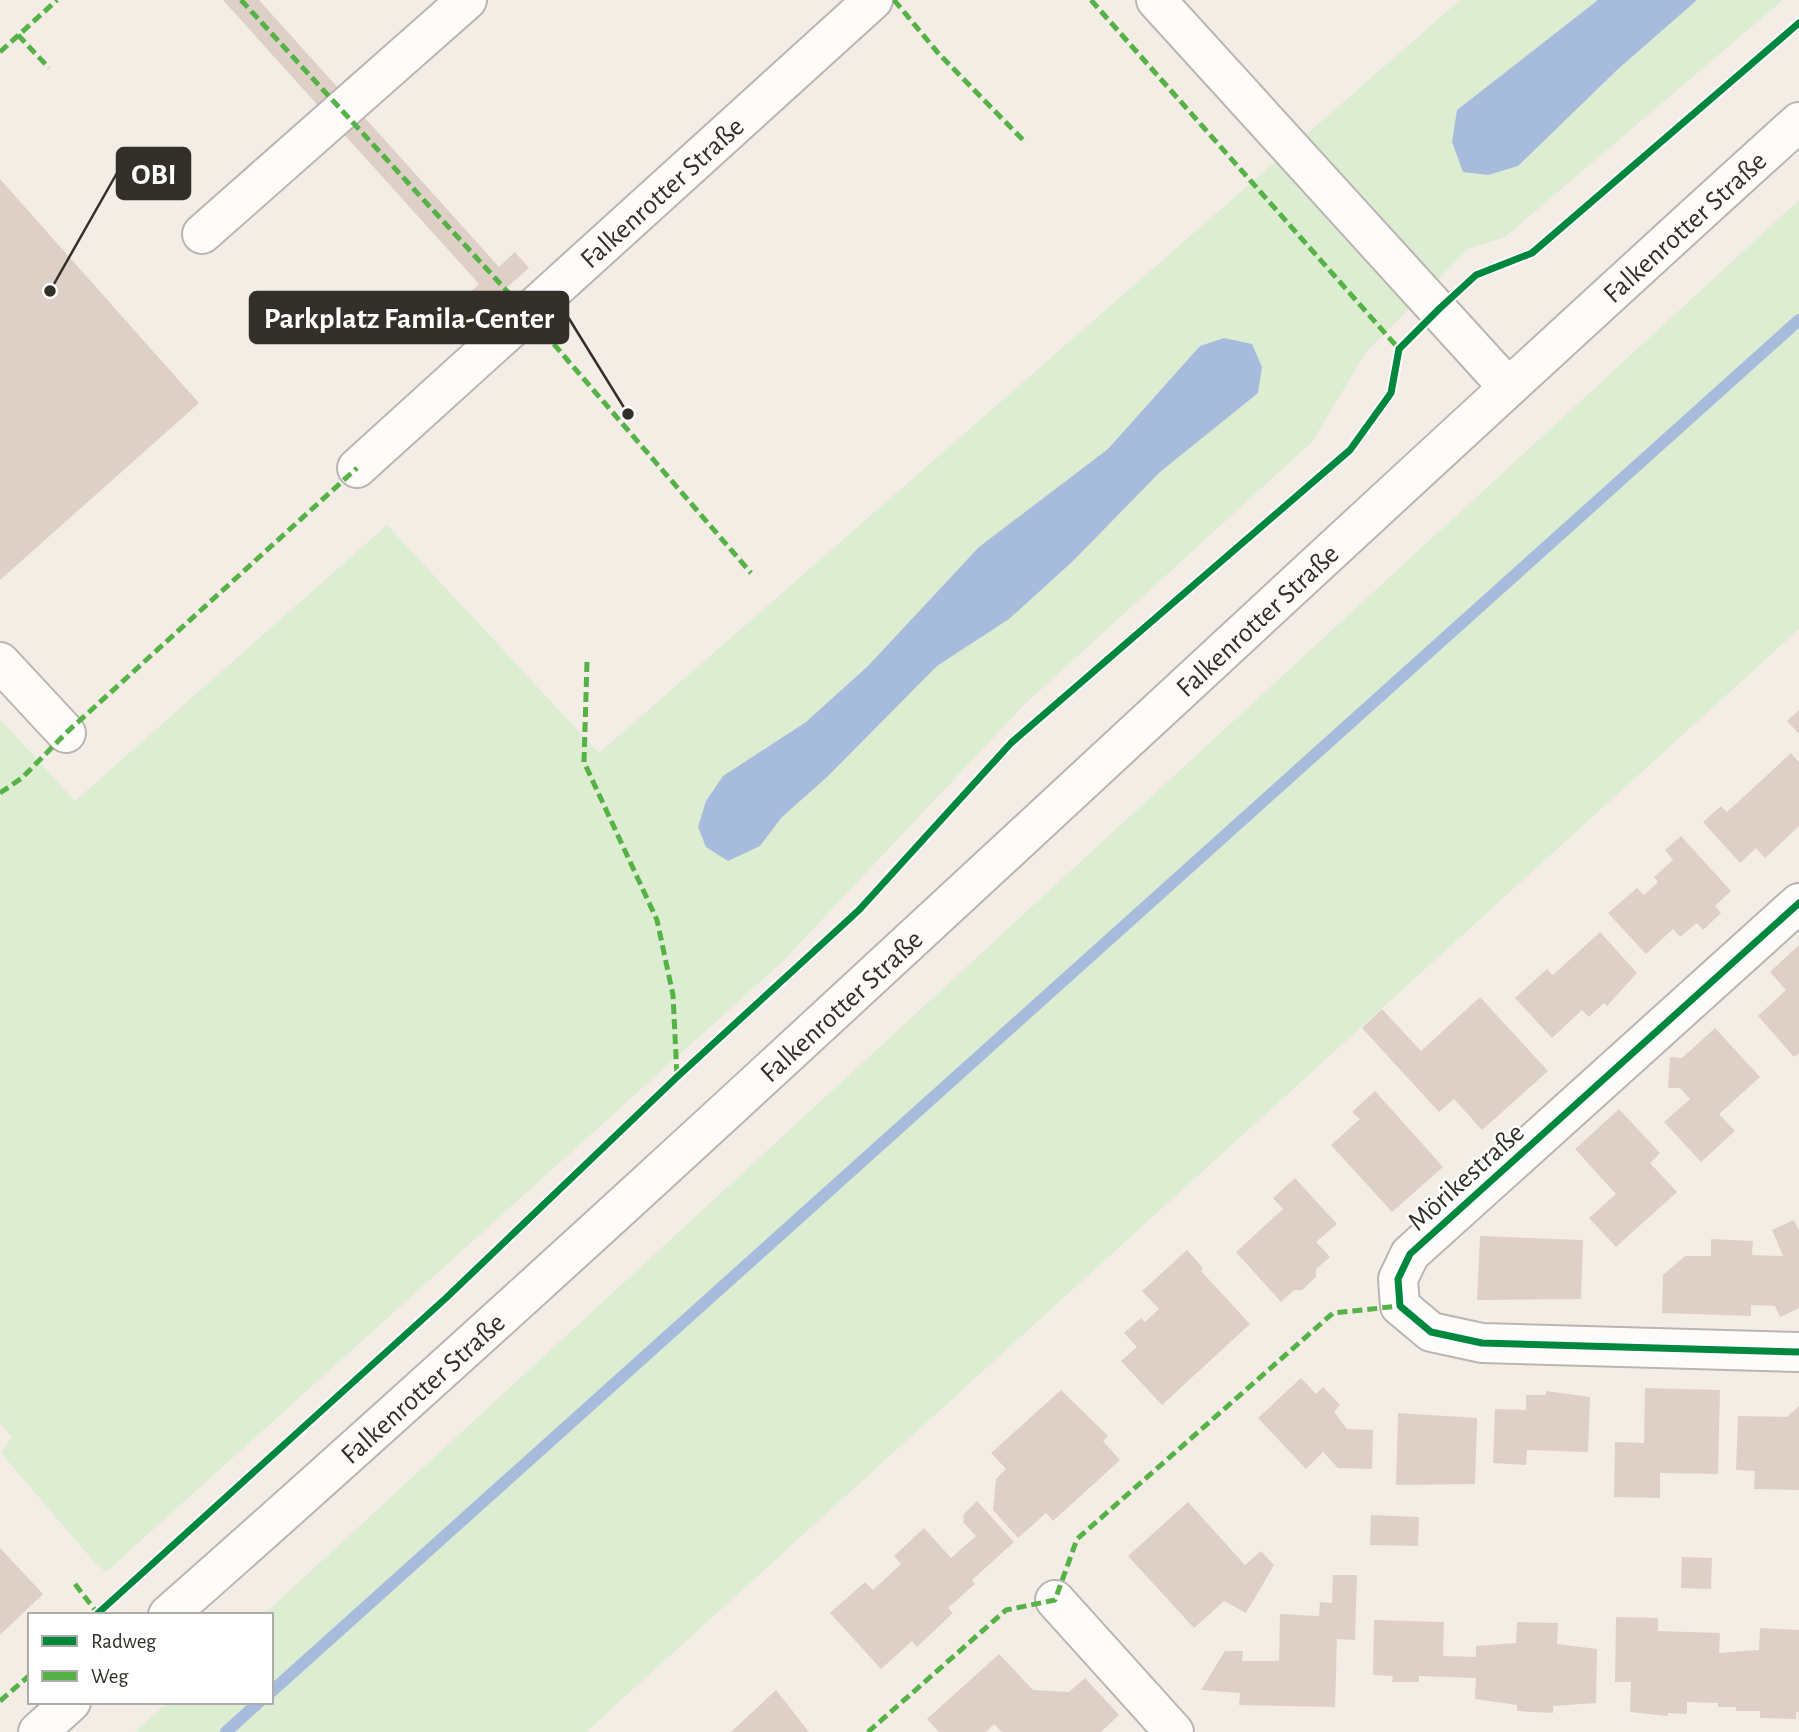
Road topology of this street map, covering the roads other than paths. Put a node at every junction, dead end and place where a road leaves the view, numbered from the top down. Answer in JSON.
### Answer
{"nodes":[{"id":1,"x":467,"y":0,"type":"edge"},
{"id":2,"x":873,"y":0,"type":"edge"},
{"id":3,"x":1156,"y":0,"type":"edge"},
{"id":4,"x":1799,"y":122,"type":"edge"},
{"id":5,"x":202,"y":234,"type":"dead end"},
{"id":6,"x":1507,"y":386,"type":"junction"},
{"id":7,"x":356,"y":468,"type":"dead end"},
{"id":8,"x":0,"y":662,"type":"edge"},
{"id":9,"x":66,"y":733,"type":"dead end"},
{"id":10,"x":1799,"y":903,"type":"edge"},
{"id":11,"x":1799,"y":1352,"type":"edge"},
{"id":12,"x":1055,"y":1600,"type":"dead end"},
{"id":13,"x":170,"y":1613,"type":"edge"},
{"id":14,"x":69,"y":1704,"type":"edge"},
{"id":15,"x":38,"y":1732,"type":"edge"},
{"id":16,"x":1174,"y":1732,"type":"edge"}],
"edges":[{"from":1,"to":5,"type":"street"},
{"from":2,"to":7,"type":"street","name":"Falkenrotter Straße"},
{"from":3,"to":6,"type":"street"},
{"from":4,"to":6,"type":"street","name":"Falkenrotter Straße"},
{"from":6,"to":13,"type":"street","name":"Falkenrotter Straße"},
{"from":8,"to":9,"type":"street"},
{"from":10,"to":11,"type":"street","name":"Mörikestraße"},
{"from":12,"to":16,"type":"street"},
{"from":14,"to":15,"type":"street"}]}
